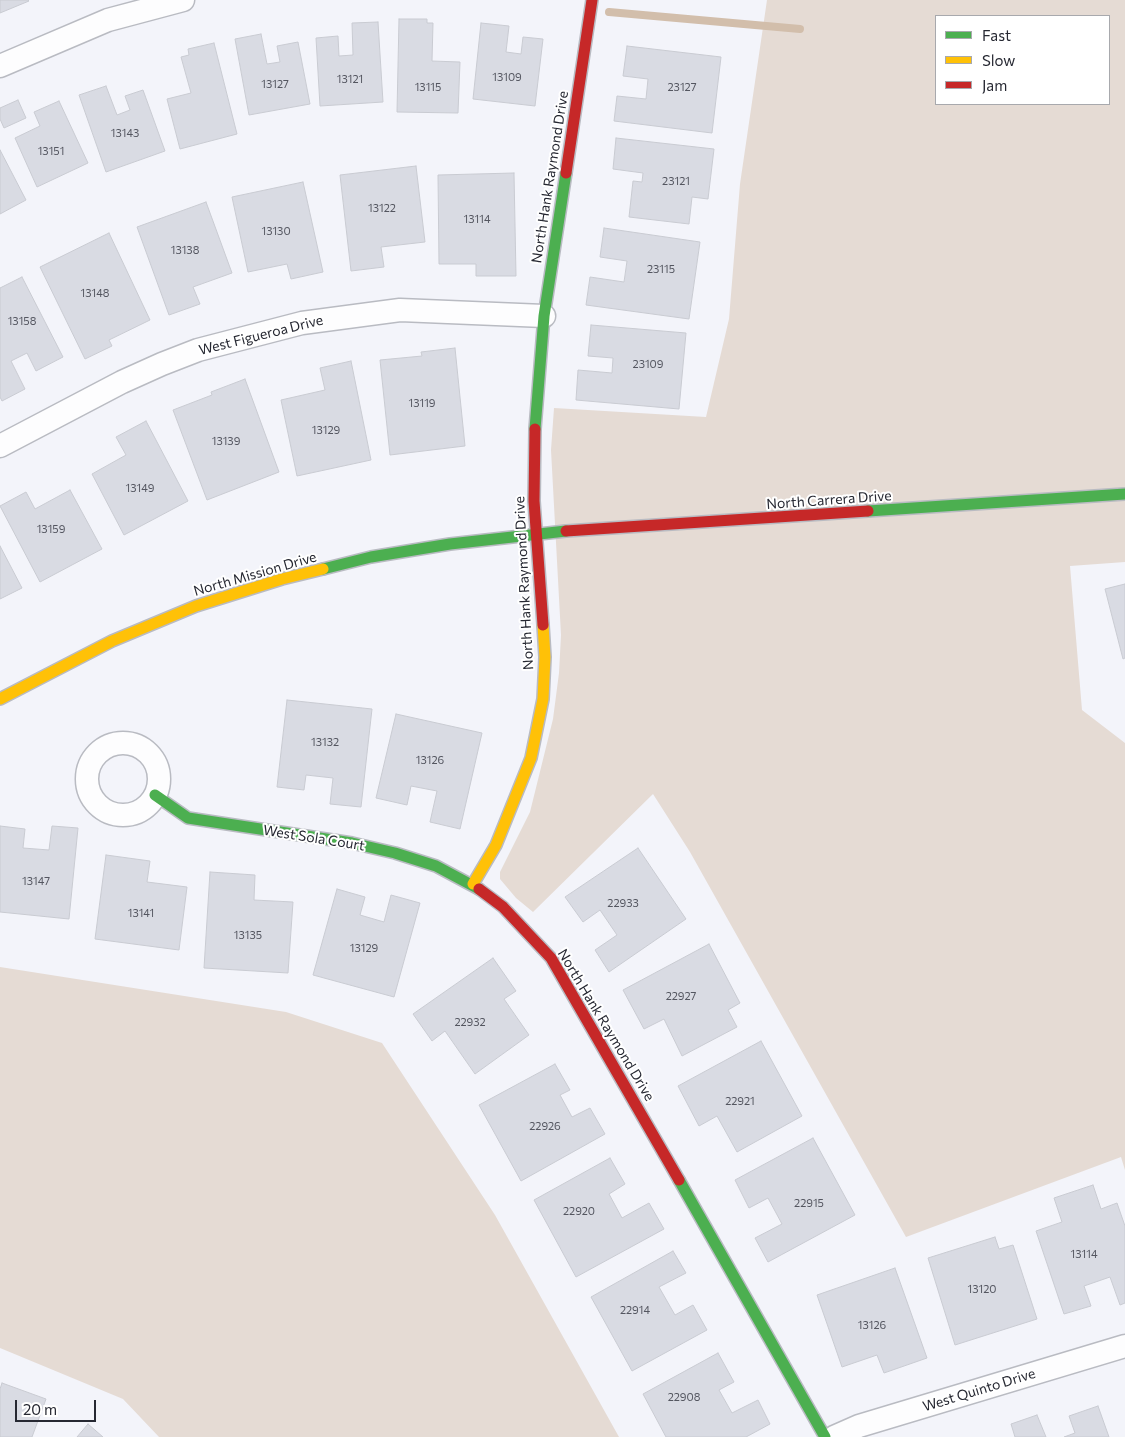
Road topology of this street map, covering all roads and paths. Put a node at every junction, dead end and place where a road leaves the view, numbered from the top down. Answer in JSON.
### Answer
{"nodes":[{"id":1,"x":183,"y":0,"type":"edge"},
{"id":2,"x":592,"y":0,"type":"edge"},
{"id":3,"x":0,"y":66,"type":"edge"},
{"id":4,"x":544,"y":316,"type":"junction"},
{"id":5,"x":0,"y":446,"type":"edge"},
{"id":6,"x":1125,"y":494,"type":"edge"},
{"id":7,"x":536,"y":533,"type":"junction"},
{"id":8,"x":0,"y":699,"type":"edge"},
{"id":9,"x":155,"y":795,"type":"dead end"},
{"id":10,"x":473,"y":884,"type":"junction"},
{"id":11,"x":1125,"y":1346,"type":"edge"},
{"id":12,"x":825,"y":1437,"type":"edge"},
{"id":13,"x":834,"y":1437,"type":"edge"}],
"edges":[{"from":1,"to":3,"type":"street"},
{"from":2,"to":4,"type":"street","name":"North Hank Raymond Drive"},
{"from":4,"to":5,"type":"street","name":"West Figueroa Drive"},
{"from":4,"to":7,"type":"street","name":"North Hank Raymond Drive"},
{"from":6,"to":7,"type":"street","name":"North Carrera Drive"},
{"from":7,"to":8,"type":"street","name":"North Mission Drive"},
{"from":7,"to":10,"type":"street","name":"North Hank Raymond Drive"},
{"from":9,"to":10,"type":"street","name":"West Sola Court"},
{"from":10,"to":12,"type":"street","name":"North Hank Raymond Drive"},
{"from":11,"to":13,"type":"street","name":"West Quinto Drive"}]}
